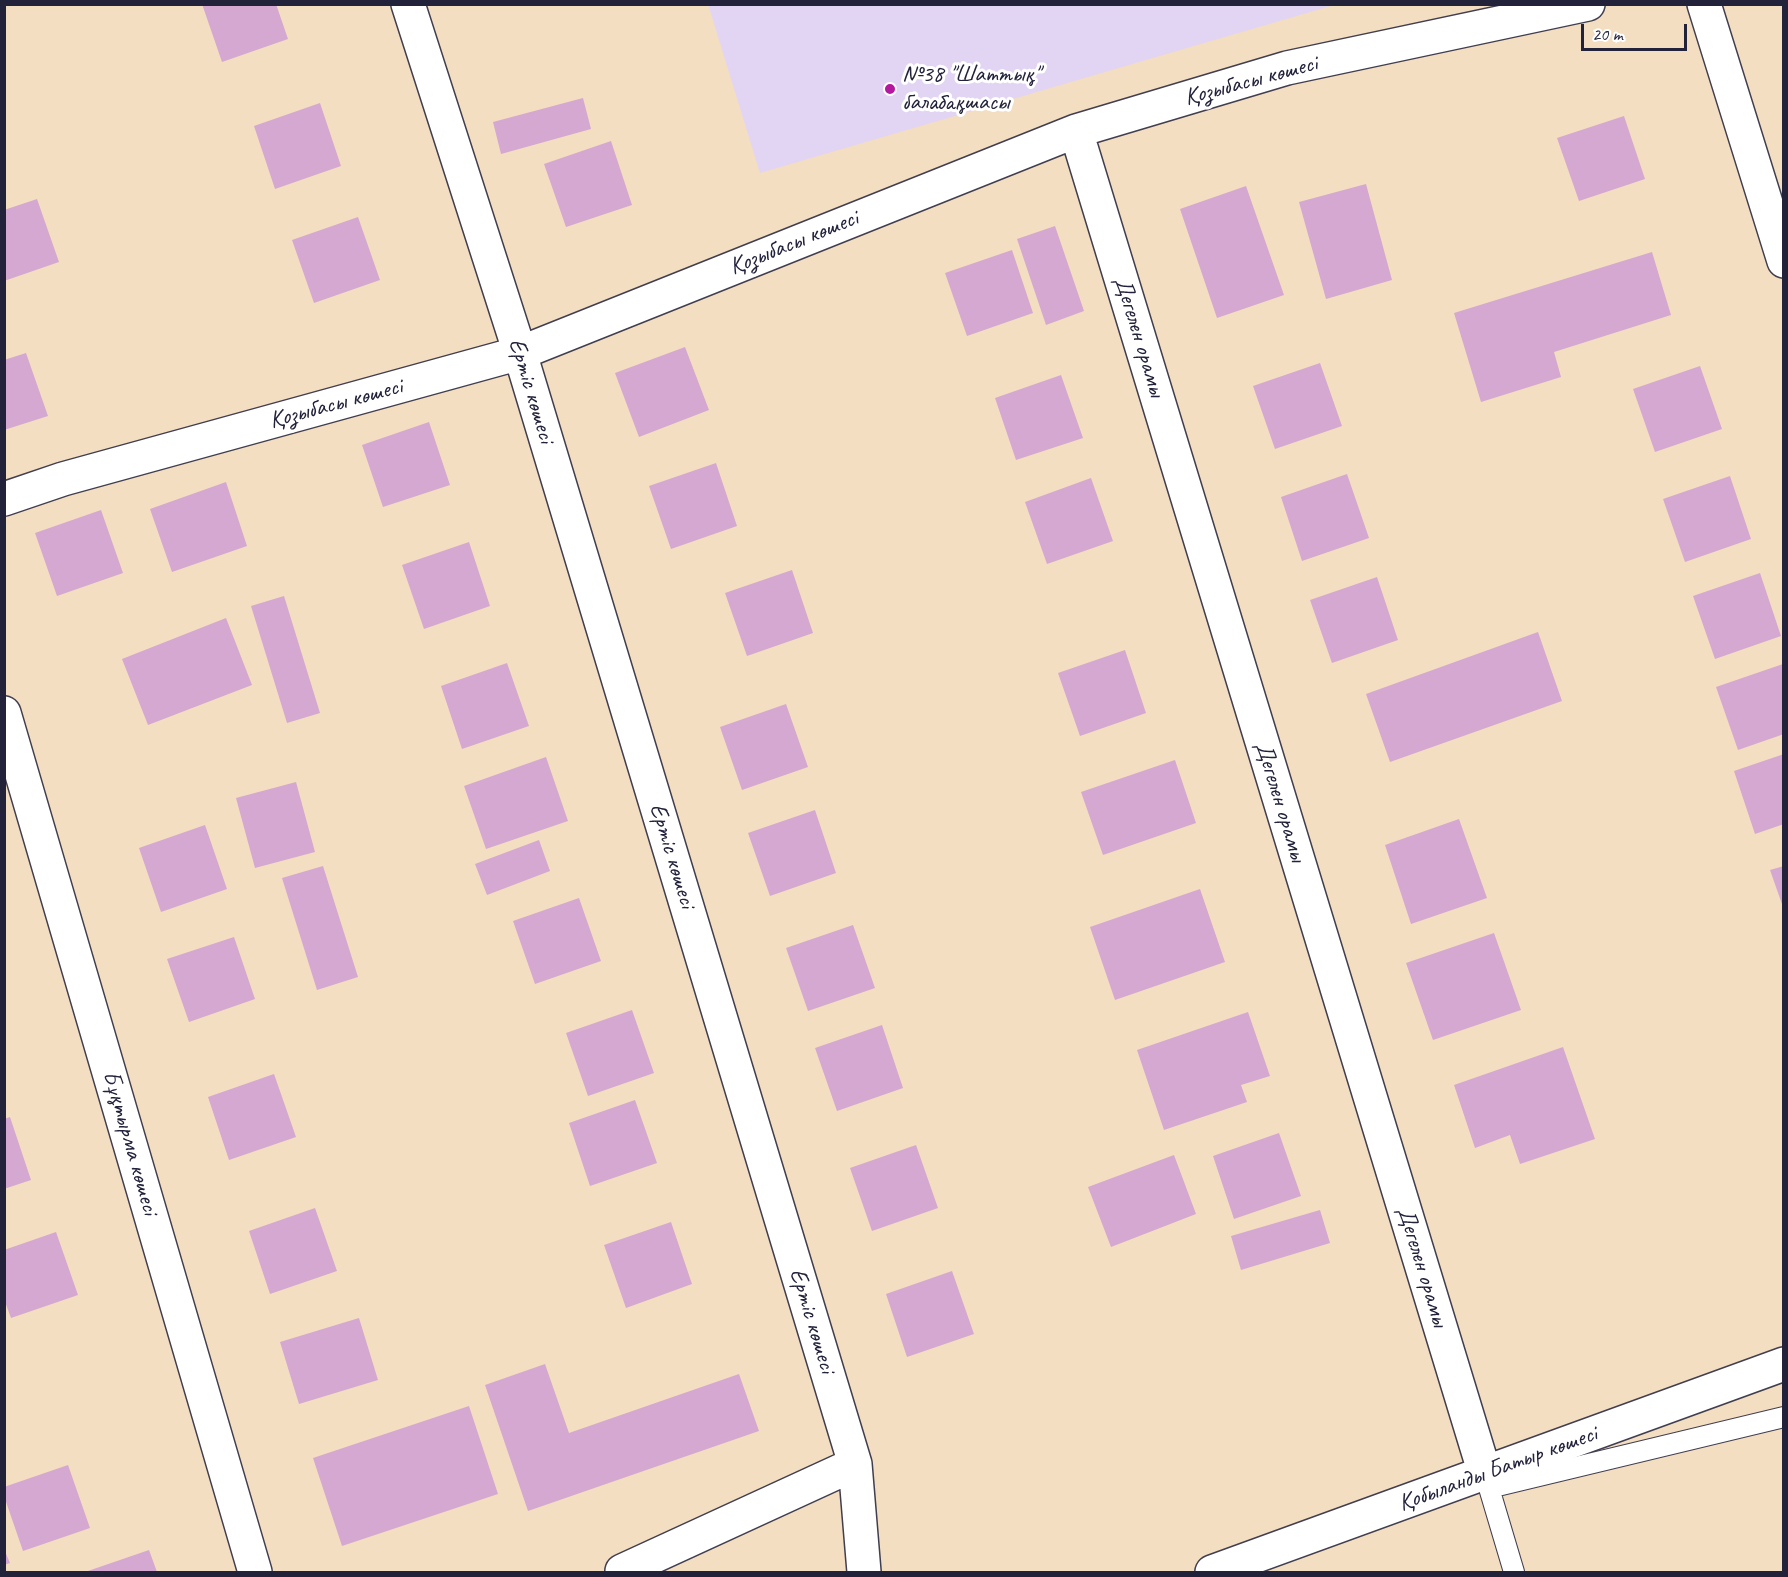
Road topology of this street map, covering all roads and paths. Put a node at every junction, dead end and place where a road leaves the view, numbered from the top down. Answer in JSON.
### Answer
{"nodes":[{"id":1,"x":408,"y":4,"type":"edge"},
{"id":2,"x":1588,"y":4,"type":"edge"},
{"id":3,"x":1704,"y":4,"type":"edge"},
{"id":4,"x":1076,"y":131,"type":"junction"},
{"id":5,"x":1784,"y":261,"type":"edge"},
{"id":6,"x":520,"y":353,"type":"junction"},
{"id":7,"x":4,"y":499,"type":"edge"},
{"id":8,"x":4,"y":712,"type":"edge"},
{"id":9,"x":1784,"y":1364,"type":"edge"},
{"id":10,"x":1782,"y":1423,"type":"edge"},
{"id":11,"x":855,"y":1464,"type":"junction"},
{"id":12,"x":1487,"y":1481,"type":"junction"},
{"id":13,"x":622,"y":1571,"type":"dead end"},
{"id":14,"x":255,"y":1572,"type":"edge"},
{"id":15,"x":864,"y":1572,"type":"edge"},
{"id":16,"x":1212,"y":1572,"type":"edge"},
{"id":17,"x":1514,"y":1572,"type":"edge"}],
"edges":[{"from":1,"to":6,"type":"street","name":"Ертіс көшесі"},
{"from":2,"to":4,"type":"street","name":"Қозыбасы көшесі"},
{"from":3,"to":5,"type":"street"},
{"from":4,"to":6,"type":"street","name":"Қозыбасы көшесі"},
{"from":4,"to":12,"type":"street","name":"Дегелен орамы"},
{"from":6,"to":7,"type":"street","name":"Қозыбасы көшесі"},
{"from":6,"to":11,"type":"street","name":"Ертіс көшесі"},
{"from":8,"to":14,"type":"street","name":"Бұқтырма көшесі"},
{"from":9,"to":12,"type":"street","name":"Қобыланды Батыр көшесі"},
{"from":10,"to":12,"type":"lane"},
{"from":11,"to":13,"type":"street"},
{"from":11,"to":15,"type":"street","name":"Ертіс көшесі"},
{"from":12,"to":16,"type":"street","name":"Қобыланды Батыр көшесі"},
{"from":12,"to":17,"type":"lane"}]}
